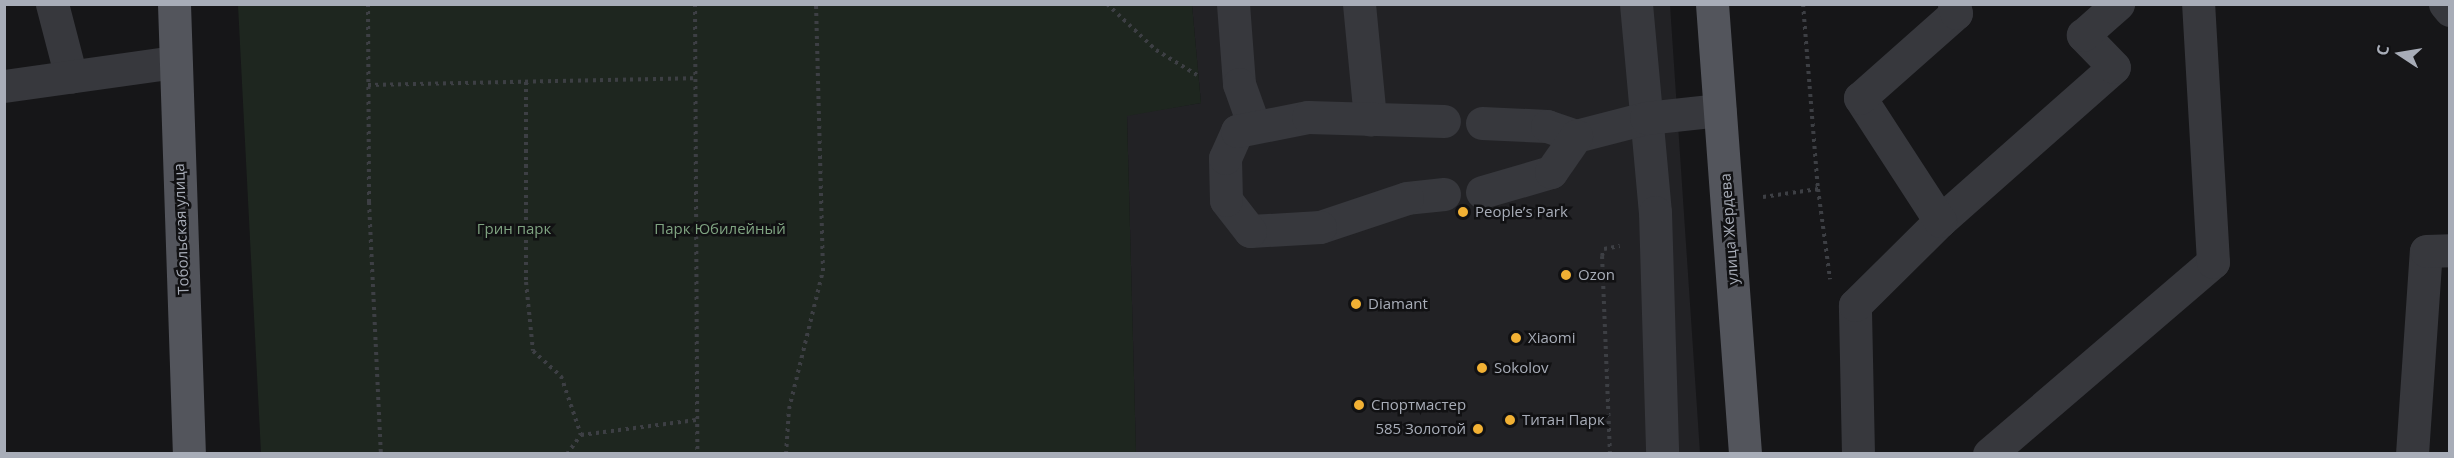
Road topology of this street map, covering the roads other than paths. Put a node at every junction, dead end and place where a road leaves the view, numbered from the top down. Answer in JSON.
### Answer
{"nodes":[{"id":1,"x":52,"y":4,"type":"edge"},
{"id":2,"x":174,"y":4,"type":"edge"},
{"id":3,"x":1233,"y":4,"type":"edge"},
{"id":4,"x":1359,"y":4,"type":"edge"},
{"id":5,"x":1636,"y":4,"type":"edge"},
{"id":6,"x":1712,"y":4,"type":"edge"},
{"id":7,"x":1954,"y":4,"type":"edge"},
{"id":8,"x":2118,"y":4,"type":"edge"},
{"id":9,"x":2198,"y":4,"type":"edge"},
{"id":10,"x":2445,"y":4,"type":"edge"},
{"id":11,"x":2450,"y":10,"type":"edge"},
{"id":12,"x":175,"y":62,"type":"junction"},
{"id":13,"x":71,"y":77,"type":"junction"},
{"id":14,"x":4,"y":86,"type":"edge"},
{"id":15,"x":1720,"y":110,"type":"junction"},
{"id":16,"x":1646,"y":118,"type":"junction"},
{"id":17,"x":1370,"y":119,"type":"junction"},
{"id":18,"x":1444,"y":121,"type":"dead end"},
{"id":19,"x":1482,"y":123,"type":"dead end"},
{"id":20,"x":1254,"y":126,"type":"junction"},
{"id":21,"x":1576,"y":136,"type":"junction"},
{"id":22,"x":1482,"y":192,"type":"dead end"},
{"id":23,"x":1444,"y":194,"type":"dead end"},
{"id":24,"x":1940,"y":221,"type":"junction"},
{"id":25,"x":2450,"y":250,"type":"edge"},
{"id":26,"x":189,"y":453,"type":"edge"},
{"id":27,"x":1662,"y":453,"type":"edge"},
{"id":28,"x":1744,"y":453,"type":"edge"},
{"id":29,"x":1858,"y":453,"type":"edge"},
{"id":30,"x":1989,"y":453,"type":"edge"},
{"id":31,"x":2412,"y":453,"type":"edge"}],
"edges":[{"from":1,"to":13,"type":"lane"},
{"from":2,"to":12,"type":"main road","name":"Тобольская улица"},
{"from":3,"to":20,"type":"lane"},
{"from":4,"to":17,"type":"lane"},
{"from":5,"to":16,"type":"lane"},
{"from":6,"to":15,"type":"main road","name":"улица Жердева"},
{"from":7,"to":24,"type":"lane"},
{"from":8,"to":24,"type":"lane"},
{"from":9,"to":30,"type":"lane"},
{"from":10,"to":11,"type":"lane"},
{"from":12,"to":13,"type":"lane"},
{"from":12,"to":26,"type":"main road","name":"Тобольская улица"},
{"from":13,"to":14,"type":"lane"},
{"from":15,"to":16,"type":"lane"},
{"from":15,"to":28,"type":"main road","name":"улица Жердева"},
{"from":16,"to":21,"type":"lane"},
{"from":16,"to":27,"type":"lane"},
{"from":17,"to":18,"type":"lane"},
{"from":17,"to":20,"type":"lane"},
{"from":19,"to":21,"type":"lane"},
{"from":20,"to":23,"type":"lane"},
{"from":21,"to":22,"type":"lane"},
{"from":24,"to":29,"type":"lane"},
{"from":25,"to":31,"type":"lane"}]}
